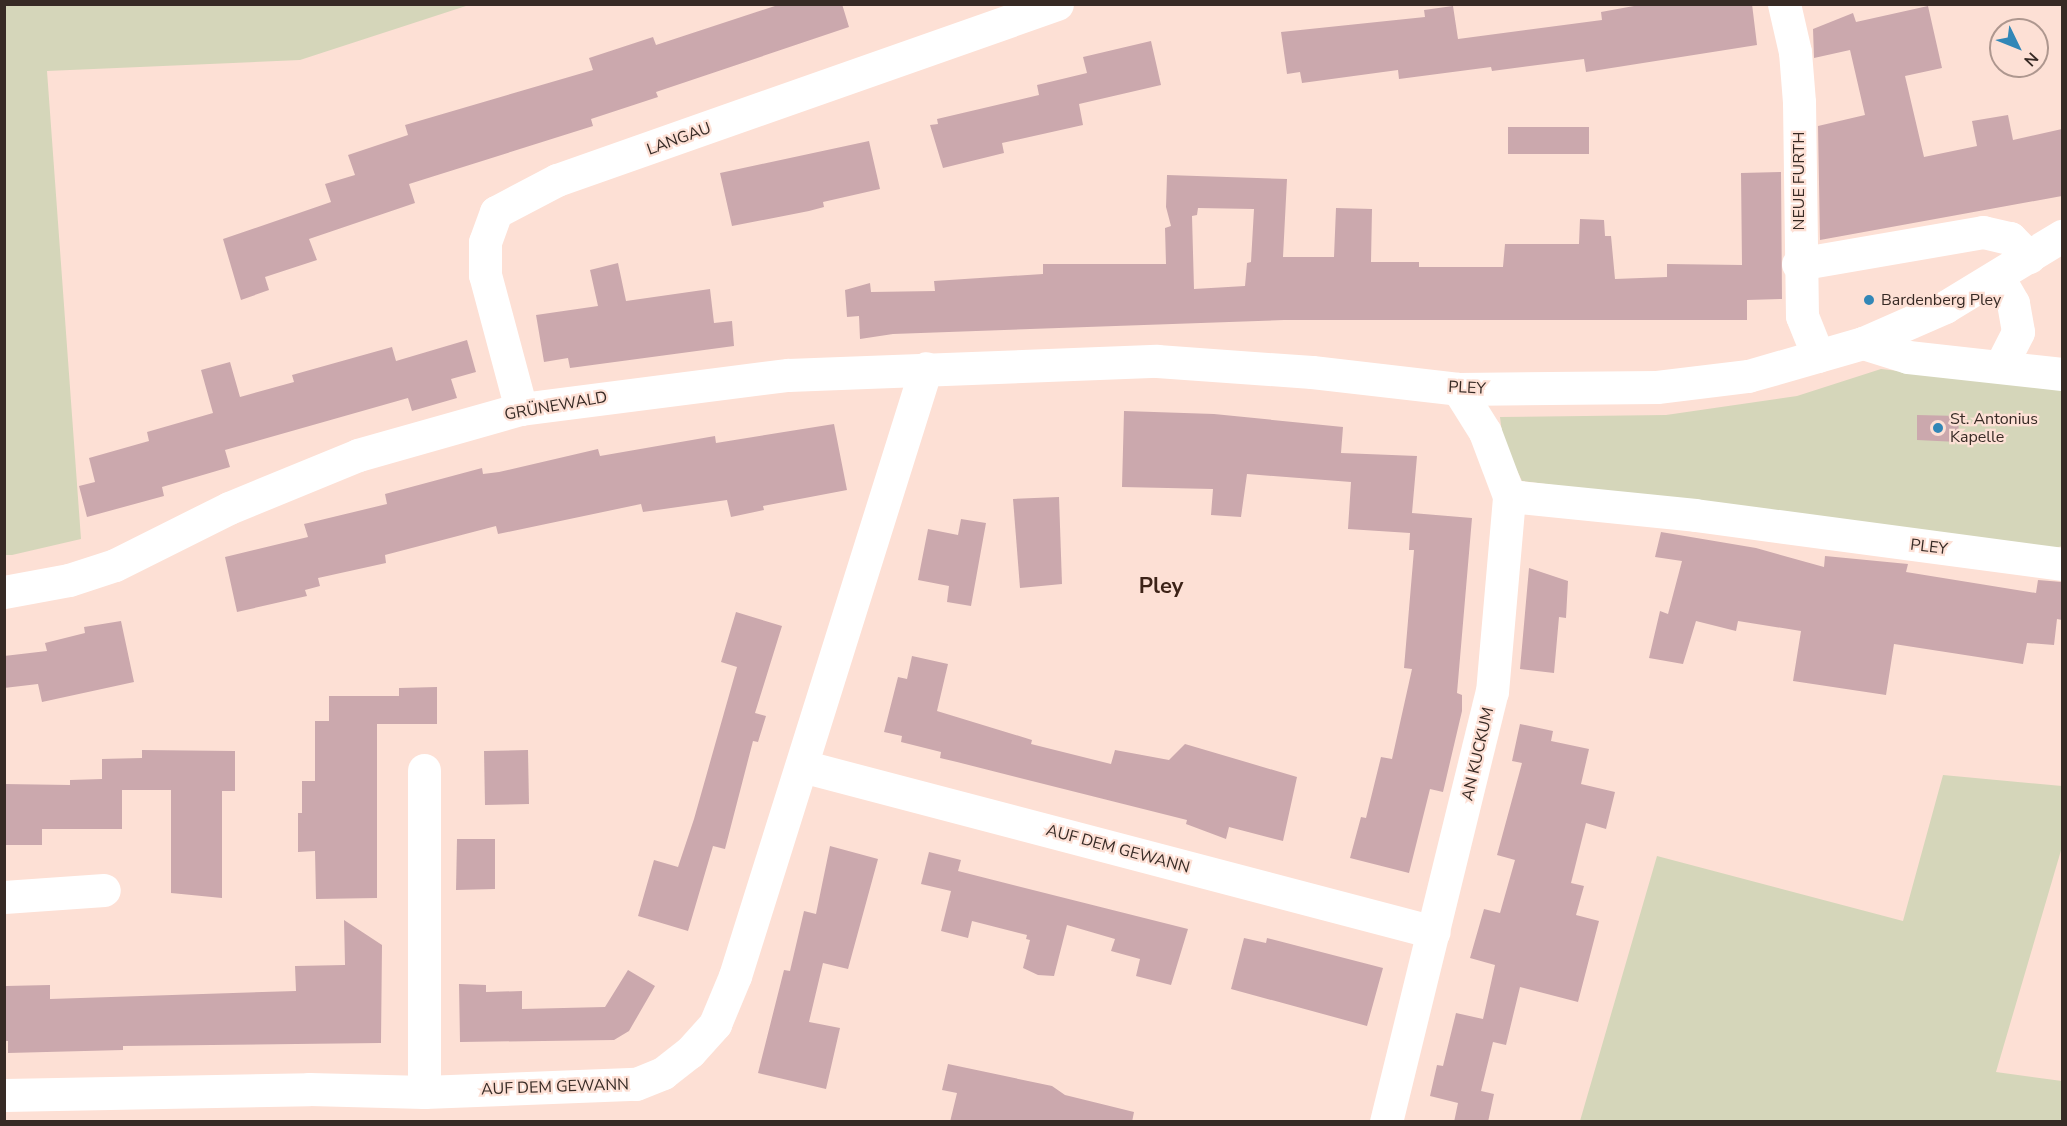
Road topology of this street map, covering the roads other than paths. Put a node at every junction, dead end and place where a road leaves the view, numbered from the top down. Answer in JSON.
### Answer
{"nodes":[{"id":1,"x":1057,"y":4,"type":"edge"},
{"id":2,"x":1784,"y":4,"type":"edge"},
{"id":3,"x":2062,"y":236,"type":"edge"},
{"id":4,"x":2029,"y":257,"type":"junction"},
{"id":5,"x":1798,"y":264,"type":"junction"},
{"id":6,"x":1998,"y":277,"type":"junction"},
{"id":7,"x":1863,"y":343,"type":"junction"},
{"id":8,"x":1818,"y":357,"type":"junction"},
{"id":9,"x":1066,"y":362,"type":"joint"},
{"id":10,"x":2002,"y":364,"type":"junction"},
{"id":11,"x":926,"y":368,"type":"junction"},
{"id":12,"x":2062,"y":374,"type":"edge"},
{"id":13,"x":1458,"y":389,"type":"junction"},
{"id":14,"x":521,"y":409,"type":"junction"},
{"id":15,"x":1509,"y":496,"type":"junction"},
{"id":16,"x":2062,"y":564,"type":"edge"},
{"id":17,"x":4,"y":592,"type":"edge"},
{"id":18,"x":802,"y":766,"type":"junction"},
{"id":19,"x":424,"y":770,"type":"dead end"},
{"id":20,"x":104,"y":890,"type":"dead end"},
{"id":21,"x":4,"y":897,"type":"edge"},
{"id":22,"x":1434,"y":932,"type":"junction"},
{"id":23,"x":424,"y":1092,"type":"junction"},
{"id":24,"x":4,"y":1095,"type":"edge"},
{"id":25,"x":1386,"y":1122,"type":"edge"}],
"edges":[{"from":1,"to":14,"type":"street","name":"LANGAU"},
{"from":2,"to":5,"type":"street","name":"NEUE FURTH"},
{"from":3,"to":4,"type":"street","name":"PLEY"},
{"from":4,"to":5,"type":"street"},
{"from":4,"to":6,"type":"street","name":"PLEY"},
{"from":5,"to":8,"type":"street","name":"NEUE FURTH"},
{"from":6,"to":7,"type":"street","name":"PLEY"},
{"from":6,"to":10,"type":"street"},
{"from":7,"to":8,"type":"street","name":"PLEY"},
{"from":7,"to":10,"type":"street"},
{"from":8,"to":13,"type":"street","name":"PLEY"},
{"from":9,"to":11,"type":"street","name":"GRÜNEWALD"},
{"from":9,"to":13,"type":"street","name":"PLEY"},
{"from":10,"to":12,"type":"street"},
{"from":11,"to":14,"type":"street","name":"GRÜNEWALD"},
{"from":11,"to":18,"type":"street","name":"AUF DEM GEWANN"},
{"from":13,"to":15,"type":"street","name":"AN KUCKUM"},
{"from":14,"to":17,"type":"street","name":"GRÜNEWALD"},
{"from":15,"to":16,"type":"street","name":"PLEY"},
{"from":15,"to":22,"type":"street","name":"AN KUCKUM"},
{"from":18,"to":22,"type":"street","name":"AUF DEM GEWANN"},
{"from":18,"to":23,"type":"street","name":"AUF DEM GEWANN"},
{"from":19,"to":23,"type":"street"},
{"from":20,"to":21,"type":"street"},
{"from":22,"to":25,"type":"street","name":"AN KUCKUM"},
{"from":23,"to":24,"type":"street","name":"AUF DEM GEWANN"}]}
